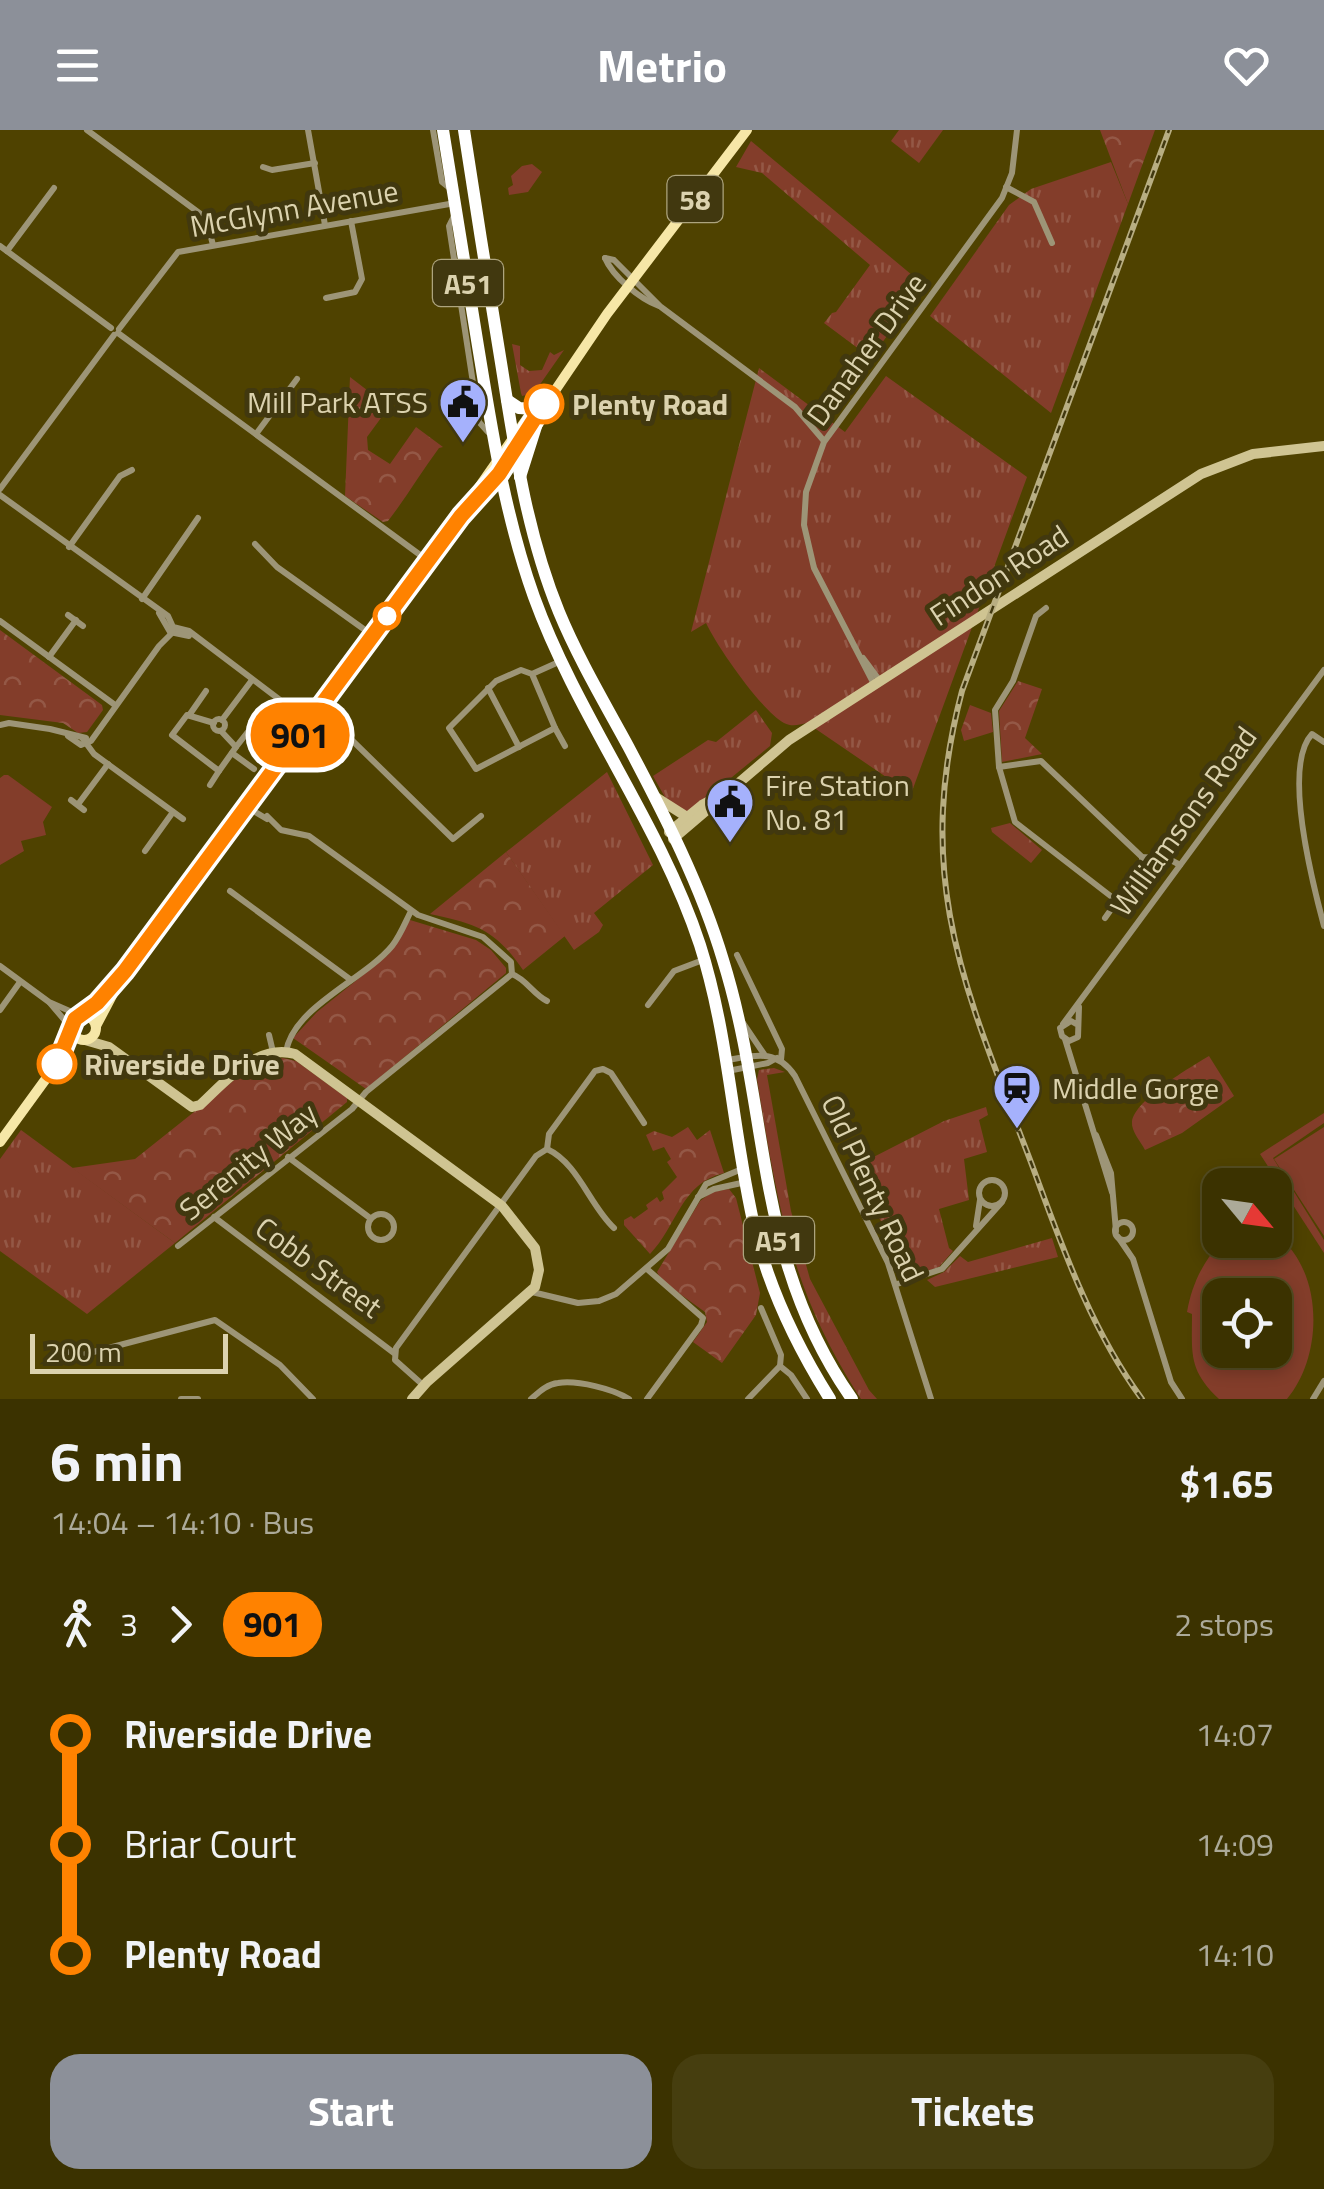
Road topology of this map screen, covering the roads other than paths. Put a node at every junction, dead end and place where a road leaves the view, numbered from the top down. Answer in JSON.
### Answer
{"nodes":[{"id":1,"x":308,"y":130,"type":"edge"},
{"id":2,"x":433,"y":130,"type":"edge"},
{"id":3,"x":443,"y":130,"type":"edge"},
{"id":4,"x":464,"y":130,"type":"edge"},
{"id":5,"x":747,"y":130,"type":"edge"},
{"id":6,"x":1017,"y":130,"type":"edge"},
{"id":7,"x":91,"y":131,"type":"edge"},
{"id":8,"x":315,"y":163,"type":"junction"},
{"id":9,"x":264,"y":166,"type":"dead end"},
{"id":10,"x":1006,"y":187,"type":"junction"},
{"id":11,"x":54,"y":188,"type":"dead end"},
{"id":12,"x":455,"y":202,"type":"junction"},
{"id":13,"x":351,"y":222,"type":"junction"},
{"id":14,"x":325,"y":225,"type":"junction"},
{"id":15,"x":480,"y":236,"type":"junction"},
{"id":16,"x":461,"y":240,"type":"junction"},
{"id":17,"x":1052,"y":243,"type":"dead end"},
{"id":18,"x":213,"y":245,"type":"junction"},
{"id":19,"x":4,"y":249,"type":"edge"},
{"id":20,"x":632,"y":281,"type":"junction"},
{"id":21,"x":326,"y":298,"type":"dead end"},
{"id":22,"x":472,"y":308,"type":"junction"},
{"id":23,"x":464,"y":328,"type":"junction"},
{"id":24,"x":116,"y":331,"type":"junction"},
{"id":25,"x":297,"y":379,"type":"dead end"},
{"id":26,"x":506,"y":400,"type":"junction"},
{"id":27,"x":539,"y":408,"type":"junction"},
{"id":28,"x":256,"y":434,"type":"junction"},
{"id":29,"x":492,"y":437,"type":"junction"},
{"id":30,"x":824,"y":442,"type":"junction"},
{"id":31,"x":513,"y":446,"type":"junction"},
{"id":32,"x":1324,"y":446,"type":"edge"},
{"id":33,"x":498,"y":467,"type":"junction"},
{"id":34,"x":132,"y":470,"type":"dead end"},
{"id":35,"x":520,"y":477,"type":"junction"},
{"id":36,"x":0,"y":492,"type":"edge"},
{"id":37,"x":198,"y":518,"type":"dead end"},
{"id":38,"x":255,"y":544,"type":"dead end"},
{"id":39,"x":69,"y":547,"type":"junction"},
{"id":40,"x":428,"y":561,"type":"junction"},
{"id":41,"x":142,"y":600,"type":"junction"},
{"id":42,"x":1046,"y":608,"type":"dead end"},
{"id":43,"x":68,"y":614,"type":"dead end"},
{"id":44,"x":76,"y":620,"type":"junction"},
{"id":45,"x":0,"y":621,"type":"edge"},
{"id":46,"x":83,"y":626,"type":"dead end"},
{"id":47,"x":171,"y":630,"type":"junction"},
{"id":48,"x":373,"y":636,"type":"junction"},
{"id":49,"x":49,"y":657,"type":"junction"},
{"id":50,"x":562,"y":660,"type":"junction"},
{"id":51,"x":1324,"y":670,"type":"edge"},
{"id":52,"x":532,"y":674,"type":"junction"},
{"id":53,"x":252,"y":680,"type":"junction"},
{"id":54,"x":878,"y":683,"type":"junction"},
{"id":55,"x":488,"y":688,"type":"junction"},
{"id":56,"x":206,"y":691,"type":"dead end"},
{"id":57,"x":115,"y":705,"type":"junction"},
{"id":58,"x":319,"y":708,"type":"junction"},
{"id":59,"x":190,"y":714,"type":"junction"},
{"id":60,"x":222,"y":720,"type":"junction"},
{"id":61,"x":309,"y":722,"type":"junction"},
{"id":62,"x":214,"y":723,"type":"junction"},
{"id":63,"x":254,"y":724,"type":"dead end"},
{"id":64,"x":0,"y":725,"type":"edge"},
{"id":65,"x":556,"y":728,"type":"junction"},
{"id":66,"x":221,"y":730,"type":"junction"},
{"id":67,"x":85,"y":741,"type":"junction"},
{"id":68,"x":1324,"y":742,"type":"edge"},
{"id":69,"x":566,"y":746,"type":"dead end"},
{"id":70,"x":519,"y":747,"type":"junction"},
{"id":71,"x":234,"y":750,"type":"junction"},
{"id":72,"x":108,"y":764,"type":"junction"},
{"id":73,"x":999,"y":768,"type":"junction"},
{"id":74,"x":254,"y":769,"type":"dead end"},
{"id":75,"x":219,"y":771,"type":"junction"},
{"id":76,"x":210,"y":785,"type":"dead end"},
{"id":77,"x":650,"y":792,"type":"junction"},
{"id":78,"x":723,"y":795,"type":"junction"},
{"id":79,"x":78,"y":804,"type":"dead end"},
{"id":80,"x":246,"y":807,"type":"junction"},
{"id":81,"x":174,"y":812,"type":"junction"},
{"id":82,"x":482,"y":816,"type":"dead end"},
{"id":83,"x":687,"y":816,"type":"junction"},
{"id":84,"x":183,"y":819,"type":"dead end"},
{"id":85,"x":671,"y":835,"type":"junction"},
{"id":86,"x":657,"y":845,"type":"junction"},
{"id":87,"x":145,"y":851,"type":"dead end"},
{"id":88,"x":1142,"y":857,"type":"junction"},
{"id":89,"x":1180,"y":865,"type":"junction"},
{"id":90,"x":230,"y":892,"type":"dead end"},
{"id":91,"x":1116,"y":901,"type":"junction"},
{"id":92,"x":411,"y":911,"type":"junction"},
{"id":93,"x":1105,"y":918,"type":"dead end"},
{"id":94,"x":1324,"y":926,"type":"edge"},
{"id":95,"x":736,"y":955,"type":"dead end"},
{"id":96,"x":704,"y":960,"type":"junction"},
{"id":97,"x":0,"y":966,"type":"edge"},
{"id":98,"x":125,"y":971,"type":"junction"},
{"id":99,"x":512,"y":974,"type":"junction"},
{"id":100,"x":351,"y":980,"type":"junction"},
{"id":101,"x":20,"y":982,"type":"junction"},
{"id":102,"x":547,"y":1001,"type":"dead end"},
{"id":103,"x":1082,"y":1001,"type":"junction"},
{"id":104,"x":50,"y":1002,"type":"junction"},
{"id":105,"x":648,"y":1005,"type":"dead end"},
{"id":106,"x":735,"y":1007,"type":"junction"},
{"id":107,"x":0,"y":1010,"type":"edge"},
{"id":108,"x":82,"y":1015,"type":"junction"},
{"id":109,"x":1063,"y":1024,"type":"junction"},
{"id":110,"x":1078,"y":1025,"type":"junction"},
{"id":111,"x":96,"y":1026,"type":"junction"},
{"id":112,"x":72,"y":1031,"type":"junction"},
{"id":113,"x":268,"y":1034,"type":"dead end"},
{"id":114,"x":1077,"y":1038,"type":"junction"},
{"id":115,"x":1065,"y":1039,"type":"junction"},
{"id":116,"x":84,"y":1040,"type":"junction"},
{"id":117,"x":110,"y":1047,"type":"junction"},
{"id":118,"x":273,"y":1052,"type":"junction"},
{"id":119,"x":288,"y":1052,"type":"junction"},
{"id":120,"x":764,"y":1055,"type":"junction"},
{"id":121,"x":779,"y":1059,"type":"junction"},
{"id":122,"x":746,"y":1062,"type":"junction"},
{"id":123,"x":1072,"y":1064,"type":"junction"},
{"id":124,"x":56,"y":1066,"type":"junction"},
{"id":125,"x":727,"y":1066,"type":"junction"},
{"id":126,"x":359,"y":1100,"type":"junction"},
{"id":127,"x":644,"y":1123,"type":"dead end"},
{"id":128,"x":1091,"y":1126,"type":"junction"},
{"id":129,"x":0,"y":1142,"type":"edge"},
{"id":130,"x":547,"y":1149,"type":"junction"},
{"id":131,"x":761,"y":1155,"type":"junction"},
{"id":132,"x":290,"y":1156,"type":"junction"},
{"id":133,"x":744,"y":1176,"type":"junction"},
{"id":134,"x":1111,"y":1190,"type":"junction"},
{"id":135,"x":980,"y":1197,"type":"junction"},
{"id":136,"x":697,"y":1198,"type":"junction"},
{"id":137,"x":1002,"y":1202,"type":"junction"},
{"id":138,"x":1114,"y":1202,"type":"junction"},
{"id":139,"x":500,"y":1205,"type":"junction"},
{"id":140,"x":216,"y":1216,"type":"junction"},
{"id":141,"x":370,"y":1218,"type":"junction"},
{"id":142,"x":1129,"y":1223,"type":"junction"},
{"id":143,"x":614,"y":1228,"type":"dead end"},
{"id":144,"x":973,"y":1232,"type":"junction"},
{"id":145,"x":1117,"y":1234,"type":"junction"},
{"id":146,"x":1133,"y":1234,"type":"junction"},
{"id":147,"x":178,"y":1246,"type":"dead end"},
{"id":148,"x":1132,"y":1259,"type":"junction"},
{"id":149,"x":648,"y":1269,"type":"junction"},
{"id":150,"x":897,"y":1284,"type":"junction"},
{"id":151,"x":533,"y":1289,"type":"junction"},
{"id":152,"x":761,"y":1308,"type":"dead end"},
{"id":153,"x":54,"y":1345,"type":"dead end"},
{"id":154,"x":395,"y":1350,"type":"junction"},
{"id":155,"x":780,"y":1366,"type":"junction"},
{"id":156,"x":1324,"y":1381,"type":"edge"},
{"id":157,"x":425,"y":1383,"type":"junction"},
{"id":158,"x":304,"y":1390,"type":"junction"},
{"id":159,"x":182,"y":1399,"type":"edge"},
{"id":160,"x":198,"y":1399,"type":"edge"},
{"id":161,"x":295,"y":1399,"type":"edge"},
{"id":162,"x":313,"y":1399,"type":"edge"},
{"id":163,"x":412,"y":1399,"type":"edge"},
{"id":164,"x":530,"y":1399,"type":"edge"},
{"id":165,"x":629,"y":1399,"type":"edge"},
{"id":166,"x":646,"y":1399,"type":"edge"},
{"id":167,"x":748,"y":1399,"type":"edge"},
{"id":168,"x":807,"y":1399,"type":"edge"},
{"id":169,"x":830,"y":1399,"type":"edge"},
{"id":170,"x":852,"y":1399,"type":"edge"},
{"id":171,"x":932,"y":1399,"type":"edge"},
{"id":172,"x":1182,"y":1399,"type":"edge"},
{"id":173,"x":1314,"y":1399,"type":"edge"}],
"edges":[{"from":1,"to":8,"type":"street"},
{"from":2,"to":12,"type":"street"},
{"from":3,"to":12,"type":"highway","number":"A51"},
{"from":4,"to":15,"type":"highway","number":"A51"},
{"from":5,"to":20,"type":"main road","number":"58"},
{"from":6,"to":10,"type":"street","name":"Danaher Drive"},
{"from":7,"to":18,"type":"street"},
{"from":8,"to":9,"type":"street"},
{"from":8,"to":14,"type":"street"},
{"from":10,"to":17,"type":"street"},
{"from":10,"to":30,"type":"street","name":"Danaher Drive"},
{"from":11,"to":19,"type":"street"},
{"from":12,"to":13,"type":"street","name":"McGlynn Avenue"},
{"from":12,"to":16,"type":"highway","number":"A51"},
{"from":12,"to":23,"type":"street"},
{"from":13,"to":14,"type":"street","name":"McGlynn Avenue"},
{"from":13,"to":21,"type":"street"},
{"from":14,"to":18,"type":"street","name":"McGlynn Avenue"},
{"from":15,"to":16,"type":"highway"},
{"from":15,"to":26,"type":"highway","number":"A51"},
{"from":16,"to":22,"type":"highway","number":"A51"},
{"from":18,"to":24,"type":"street","name":"McGlynn Avenue"},
{"from":19,"to":24,"type":"street"},
{"from":20,"to":27,"type":"main road","number":"58"},
{"from":20,"to":30,"type":"street"},
{"from":22,"to":23,"type":"street"},
{"from":22,"to":29,"type":"highway","number":"A51"},
{"from":23,"to":29,"type":"street"},
{"from":24,"to":28,"type":"street"},
{"from":24,"to":36,"type":"street","name":"McGlynn Avenue"},
{"from":25,"to":28,"type":"street"},
{"from":26,"to":27,"type":"highway"},
{"from":26,"to":31,"type":"highway","number":"A51"},
{"from":27,"to":31,"type":"main road","number":"58"},
{"from":27,"to":35,"type":"highway"},
{"from":28,"to":40,"type":"street"},
{"from":29,"to":33,"type":"highway","number":"A51"},
{"from":30,"to":54,"type":"street","name":"Danaher Drive"},
{"from":31,"to":33,"type":"main road","number":"58"},
{"from":31,"to":35,"type":"highway","number":"A51"},
{"from":32,"to":54,"type":"street","name":"Findon Road"},
{"from":33,"to":40,"type":"main road","number":"58"},
{"from":33,"to":50,"type":"highway","number":"A51"},
{"from":34,"to":39,"type":"street"},
{"from":35,"to":77,"type":"highway","number":"A51"},
{"from":36,"to":39,"type":"street"},
{"from":37,"to":41,"type":"street"},
{"from":38,"to":48,"type":"street"},
{"from":39,"to":41,"type":"street"},
{"from":40,"to":48,"type":"main road","number":"58"},
{"from":41,"to":47,"type":"street"},
{"from":42,"to":73,"type":"street"},
{"from":43,"to":44,"type":"street"},
{"from":44,"to":46,"type":"street"},
{"from":44,"to":49,"type":"street"},
{"from":45,"to":49,"type":"street"},
{"from":47,"to":53,"type":"street"},
{"from":47,"to":57,"type":"street"},
{"from":48,"to":58,"type":"main road","number":"58"},
{"from":49,"to":57,"type":"street"},
{"from":50,"to":52,"type":"street"},
{"from":50,"to":86,"type":"highway","number":"A51"},
{"from":51,"to":89,"type":"street","name":"Williamsons Road"},
{"from":52,"to":55,"type":"street"},
{"from":52,"to":65,"type":"street"},
{"from":53,"to":60,"type":"street"},
{"from":53,"to":61,"type":"street"},
{"from":54,"to":78,"type":"street","name":"Findon Road"},
{"from":55,"to":70,"type":"street"},
{"from":55,"to":70,"type":"street"},
{"from":56,"to":59,"type":"street"},
{"from":57,"to":67,"type":"street"},
{"from":58,"to":61,"type":"main road","number":"58"},
{"from":58,"to":82,"type":"street"},
{"from":59,"to":62,"type":"street"},
{"from":59,"to":75,"type":"street"},
{"from":60,"to":62,"type":"street"},
{"from":60,"to":66,"type":"street"},
{"from":61,"to":80,"type":"main road","number":"58"},
{"from":62,"to":66,"type":"street"},
{"from":63,"to":71,"type":"street"},
{"from":64,"to":67,"type":"street"},
{"from":65,"to":69,"type":"street"},
{"from":65,"to":70,"type":"street"},
{"from":66,"to":71,"type":"street"},
{"from":67,"to":72,"type":"street"},
{"from":68,"to":94,"type":"street"},
{"from":71,"to":74,"type":"street"},
{"from":71,"to":75,"type":"street"},
{"from":72,"to":79,"type":"street"},
{"from":72,"to":81,"type":"street"},
{"from":73,"to":88,"type":"street"},
{"from":73,"to":91,"type":"street"},
{"from":75,"to":76,"type":"street"},
{"from":77,"to":83,"type":"street"},
{"from":77,"to":85,"type":"highway","number":"A51"},
{"from":78,"to":83,"type":"street","name":"Findon Road"},
{"from":78,"to":85,"type":"street","name":"Findon Road"},
{"from":80,"to":92,"type":"street"},
{"from":80,"to":98,"type":"main road","number":"58"},
{"from":81,"to":84,"type":"street"},
{"from":81,"to":87,"type":"street"},
{"from":83,"to":85,"type":"street","name":"Findon Road"},
{"from":85,"to":86,"type":"highway","name":"Findon Road"},
{"from":85,"to":106,"type":"highway","number":"A51"},
{"from":86,"to":96,"type":"highway","number":"A51"},
{"from":88,"to":89,"type":"street"},
{"from":88,"to":91,"type":"street","name":"Williamsons Road"},
{"from":89,"to":103,"type":"street","name":"Williamsons Road"},
{"from":90,"to":100,"type":"street"},
{"from":91,"to":93,"type":"street","name":"Williamsons Road"},
{"from":92,"to":99,"type":"street"},
{"from":92,"to":100,"type":"street"},
{"from":95,"to":121,"type":"street","name":"Old Plenty Road"},
{"from":96,"to":105,"type":"street"},
{"from":96,"to":125,"type":"highway","number":"A51"},
{"from":97,"to":101,"type":"street"},
{"from":98,"to":108,"type":"main road","number":"58"},
{"from":98,"to":111,"type":"main road","number":"58"},
{"from":99,"to":102,"type":"street"},
{"from":99,"to":126,"type":"street","name":"Serenity Way"},
{"from":100,"to":119,"type":"street"},
{"from":101,"to":104,"type":"street"},
{"from":101,"to":107,"type":"street"},
{"from":103,"to":109,"type":"street","name":"Williamsons Road"},
{"from":103,"to":110,"type":"street","name":"Williamsons Road"},
{"from":104,"to":108,"type":"street"},
{"from":104,"to":112,"type":"street"},
{"from":106,"to":120,"type":"street"},
{"from":106,"to":122,"type":"highway","number":"A51"},
{"from":108,"to":111,"type":"main road"},
{"from":108,"to":112,"type":"main road","number":"58"},
{"from":109,"to":110,"type":"street"},
{"from":109,"to":115,"type":"street"},
{"from":110,"to":114,"type":"street"},
{"from":111,"to":116,"type":"main road","number":"58"},
{"from":111,"to":117,"type":"street"},
{"from":112,"to":116,"type":"main road"},
{"from":112,"to":124,"type":"main road","number":"58"},
{"from":113,"to":118,"type":"street"},
{"from":114,"to":115,"type":"street"},
{"from":114,"to":123,"type":"street"},
{"from":115,"to":123,"type":"street"},
{"from":116,"to":117,"type":"street"},
{"from":116,"to":124,"type":"main road","number":"58"},
{"from":117,"to":118,"type":"street"},
{"from":118,"to":119,"type":"street"},
{"from":119,"to":126,"type":"street"},
{"from":120,"to":121,"type":"street"},
{"from":120,"to":122,"type":"street"},
{"from":121,"to":122,"type":"street"},
{"from":121,"to":150,"type":"street","name":"Old Plenty Road"},
{"from":122,"to":125,"type":"street"},
{"from":122,"to":131,"type":"highway","number":"A51"},
{"from":123,"to":128,"type":"street"},
{"from":124,"to":129,"type":"main road","number":"58"},
{"from":125,"to":133,"type":"highway","number":"A51"},
{"from":126,"to":132,"type":"street","name":"Serenity Way"},
{"from":126,"to":139,"type":"street"},
{"from":127,"to":130,"type":"street"},
{"from":128,"to":134,"type":"street"},
{"from":128,"to":134,"type":"street"},
{"from":130,"to":139,"type":"street"},
{"from":130,"to":143,"type":"street"},
{"from":131,"to":133,"type":"highway"},
{"from":131,"to":170,"type":"highway","number":"A51"},
{"from":132,"to":140,"type":"street","name":"Serenity Way"},
{"from":132,"to":141,"type":"street"},
{"from":133,"to":136,"type":"street"},
{"from":133,"to":136,"type":"street"},
{"from":133,"to":169,"type":"highway","number":"A51"},
{"from":134,"to":138,"type":"street"},
{"from":135,"to":137,"type":"street"},
{"from":135,"to":137,"type":"street"},
{"from":135,"to":144,"type":"street"},
{"from":136,"to":149,"type":"street"},
{"from":137,"to":144,"type":"street"},
{"from":138,"to":142,"type":"street"},
{"from":138,"to":145,"type":"street"},
{"from":139,"to":151,"type":"street"},
{"from":139,"to":154,"type":"street"},
{"from":140,"to":147,"type":"street","name":"Serenity Way"},
{"from":140,"to":154,"type":"street","name":"Cobb Street"},
{"from":141,"to":141,"type":"street"},
{"from":142,"to":145,"type":"street"},
{"from":142,"to":146,"type":"street"},
{"from":144,"to":150,"type":"street"},
{"from":145,"to":146,"type":"street"},
{"from":145,"to":148,"type":"street"},
{"from":146,"to":148,"type":"street"},
{"from":148,"to":172,"type":"street"},
{"from":149,"to":151,"type":"street"},
{"from":149,"to":166,"type":"street"},
{"from":150,"to":171,"type":"street","name":"Old Plenty Road"},
{"from":151,"to":157,"type":"street"},
{"from":152,"to":155,"type":"street"},
{"from":153,"to":158,"type":"street"},
{"from":154,"to":157,"type":"street"},
{"from":155,"to":167,"type":"street"},
{"from":155,"to":168,"type":"street"},
{"from":156,"to":173,"type":"street"},
{"from":157,"to":163,"type":"street"},
{"from":158,"to":161,"type":"street"},
{"from":158,"to":162,"type":"street"},
{"from":159,"to":160,"type":"street"},
{"from":164,"to":165,"type":"street"}]}
